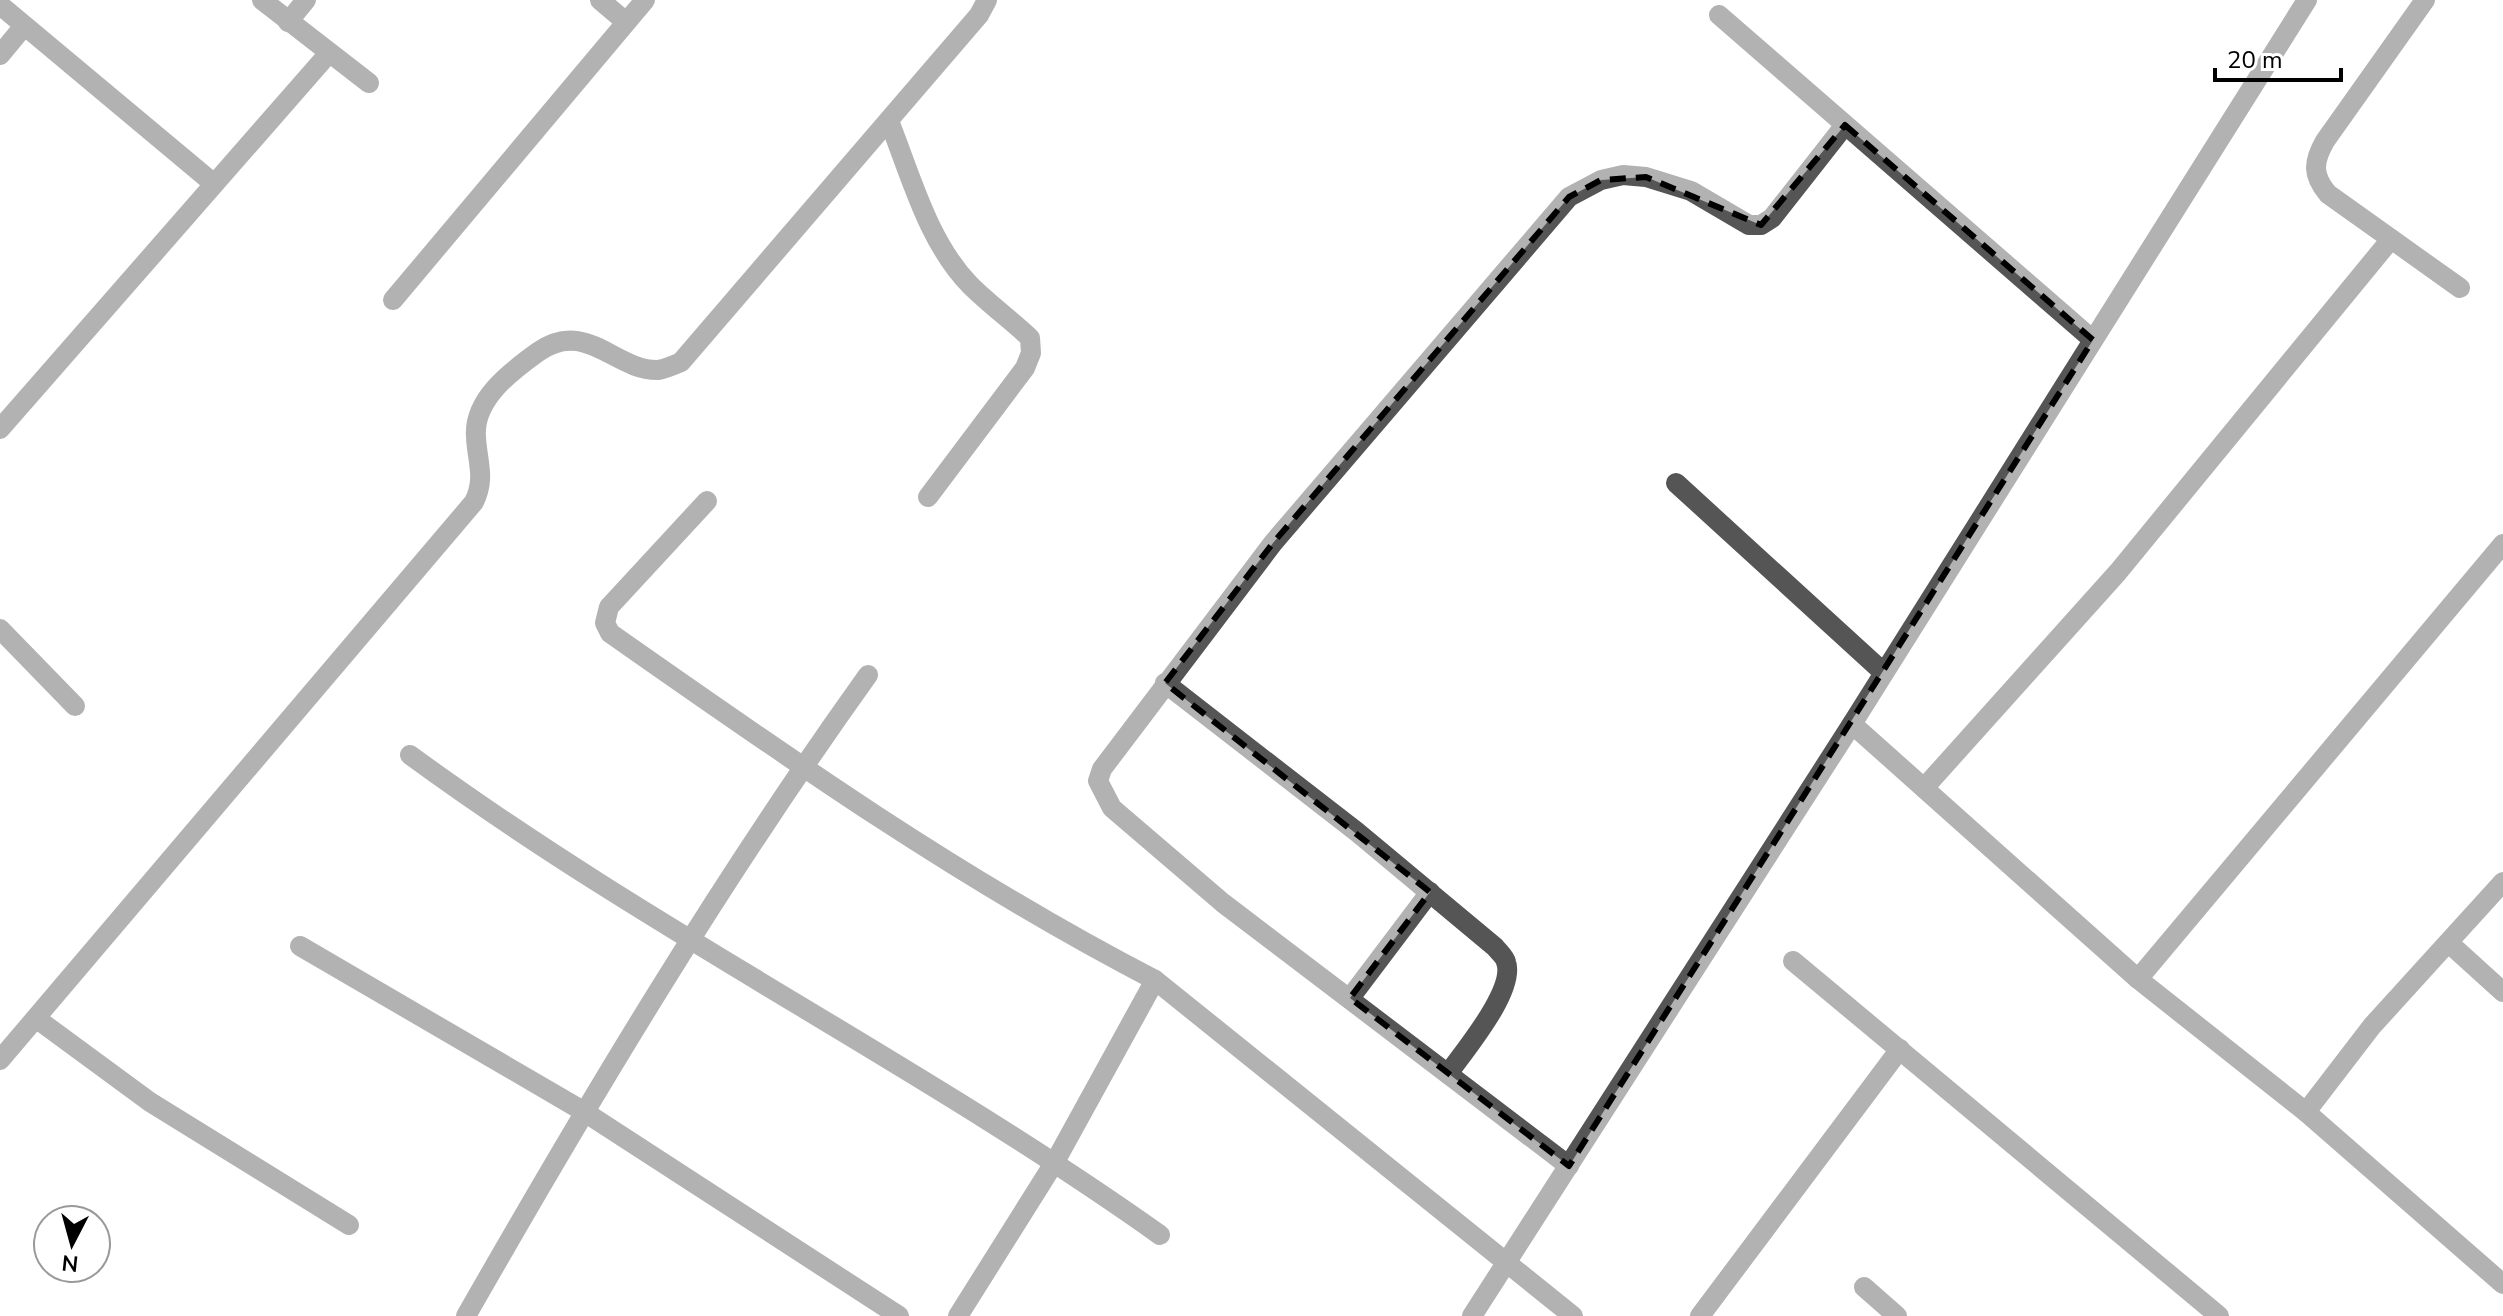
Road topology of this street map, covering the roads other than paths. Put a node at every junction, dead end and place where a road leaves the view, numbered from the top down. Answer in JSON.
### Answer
{"nodes":[{"id":1,"x":262,"y":0,"type":"edge"},
{"id":2,"x":306,"y":0,"type":"edge"},
{"id":3,"x":600,"y":0,"type":"edge"},
{"id":4,"x":645,"y":0,"type":"edge"},
{"id":5,"x":987,"y":0,"type":"edge"},
{"id":6,"x":2307,"y":0,"type":"edge"},
{"id":7,"x":2425,"y":0,"type":"edge"},
{"id":8,"x":0,"y":5,"type":"edge"},
{"id":9,"x":1719,"y":15,"type":"dead end"},
{"id":10,"x":288,"y":22,"type":"junction"},
{"id":11,"x":626,"y":22,"type":"junction"},
{"id":12,"x":24,"y":26,"type":"junction"},
{"id":13,"x":329,"y":53,"type":"junction"},
{"id":14,"x":0,"y":55,"type":"edge"},
{"id":15,"x":369,"y":83,"type":"dead end"},
{"id":16,"x":889,"y":121,"type":"junction"},
{"id":17,"x":1845,"y":125,"type":"junction"},
{"id":18,"x":213,"y":183,"type":"junction"},
{"id":19,"x":2391,"y":239,"type":"junction"},
{"id":20,"x":2460,"y":288,"type":"dead end"},
{"id":21,"x":393,"y":300,"type":"dead end"},
{"id":22,"x":2093,"y":340,"type":"junction"},
{"id":23,"x":3,"y":419,"type":"edge"},
{"id":24,"x":1676,"y":483,"type":"dead end"},
{"id":25,"x":928,"y":497,"type":"dead end"},
{"id":26,"x":707,"y":501,"type":"dead end"},
{"id":27,"x":2503,"y":544,"type":"edge"},
{"id":28,"x":0,"y":629,"type":"edge"},
{"id":29,"x":1883,"y":672,"type":"junction"},
{"id":30,"x":868,"y":675,"type":"dead end"},
{"id":31,"x":1165,"y":683,"type":"junction"},
{"id":32,"x":75,"y":706,"type":"dead end"},
{"id":33,"x":1852,"y":724,"type":"junction"},
{"id":34,"x":410,"y":755,"type":"dead end"},
{"id":35,"x":801,"y":768,"type":"junction"},
{"id":36,"x":1924,"y":788,"type":"junction"},
{"id":37,"x":2503,"y":882,"type":"edge"},
{"id":38,"x":1430,"y":892,"type":"junction"},
{"id":39,"x":692,"y":942,"type":"junction"},
{"id":40,"x":2450,"y":944,"type":"junction"},
{"id":41,"x":300,"y":946,"type":"dead end"},
{"id":42,"x":1793,"y":961,"type":"dead end"},
{"id":43,"x":2138,"y":979,"type":"junction"},
{"id":44,"x":1155,"y":980,"type":"junction"},
{"id":45,"x":2503,"y":992,"type":"edge"},
{"id":46,"x":1350,"y":998,"type":"junction"},
{"id":47,"x":37,"y":1019,"type":"junction"},
{"id":48,"x":1900,"y":1049,"type":"junction"},
{"id":49,"x":0,"y":1060,"type":"edge"},
{"id":50,"x":1448,"y":1074,"type":"junction"},
{"id":51,"x":583,"y":1111,"type":"junction"},
{"id":52,"x":2306,"y":1112,"type":"junction"},
{"id":53,"x":1056,"y":1160,"type":"junction"},
{"id":54,"x":1569,"y":1166,"type":"junction"},
{"id":55,"x":349,"y":1225,"type":"dead end"},
{"id":56,"x":1160,"y":1235,"type":"dead end"},
{"id":57,"x":1506,"y":1263,"type":"junction"},
{"id":58,"x":2503,"y":1284,"type":"edge"},
{"id":59,"x":1864,"y":1287,"type":"dead end"},
{"id":60,"x":466,"y":1316,"type":"edge"},
{"id":61,"x":899,"y":1316,"type":"edge"},
{"id":62,"x":958,"y":1316,"type":"edge"},
{"id":63,"x":1472,"y":1316,"type":"edge"},
{"id":64,"x":1573,"y":1316,"type":"edge"},
{"id":65,"x":1700,"y":1316,"type":"edge"},
{"id":66,"x":1897,"y":1316,"type":"edge"},
{"id":67,"x":2219,"y":1316,"type":"edge"}],
"edges":[{"from":1,"to":10,"type":"street"},
{"from":2,"to":10,"type":"street"},
{"from":3,"to":11,"type":"street"},
{"from":4,"to":11,"type":"street"},
{"from":5,"to":16,"type":"street"},
{"from":6,"to":22,"type":"street"},
{"from":7,"to":19,"type":"street"},
{"from":8,"to":12,"type":"street"},
{"from":9,"to":17,"type":"street"},
{"from":10,"to":13,"type":"street"},
{"from":11,"to":21,"type":"street"},
{"from":12,"to":14,"type":"street"},
{"from":12,"to":18,"type":"street"},
{"from":13,"to":15,"type":"street"},
{"from":13,"to":18,"type":"street"},
{"from":16,"to":25,"type":"street"},
{"from":16,"to":47,"type":"street"},
{"from":17,"to":22,"type":"street"},
{"from":17,"to":31,"type":"street"},
{"from":18,"to":23,"type":"street"},
{"from":19,"to":20,"type":"street"},
{"from":19,"to":36,"type":"street"},
{"from":22,"to":29,"type":"street"},
{"from":24,"to":29,"type":"street"},
{"from":26,"to":35,"type":"street"},
{"from":27,"to":43,"type":"street"},
{"from":28,"to":32,"type":"street"},
{"from":29,"to":33,"type":"street"},
{"from":30,"to":35,"type":"street"},
{"from":31,"to":38,"type":"street"},
{"from":31,"to":46,"type":"street"},
{"from":33,"to":36,"type":"street"},
{"from":33,"to":54,"type":"street"},
{"from":34,"to":39,"type":"street"},
{"from":35,"to":39,"type":"street"},
{"from":35,"to":44,"type":"street"},
{"from":36,"to":43,"type":"street"},
{"from":37,"to":40,"type":"street"},
{"from":38,"to":46,"type":"street"},
{"from":38,"to":50,"type":"street"},
{"from":39,"to":51,"type":"street"},
{"from":39,"to":53,"type":"street"},
{"from":40,"to":45,"type":"street"},
{"from":40,"to":52,"type":"street"},
{"from":41,"to":51,"type":"street"},
{"from":42,"to":48,"type":"street"},
{"from":43,"to":52,"type":"street"},
{"from":44,"to":53,"type":"street"},
{"from":44,"to":57,"type":"street"},
{"from":46,"to":50,"type":"street"},
{"from":47,"to":49,"type":"street"},
{"from":47,"to":55,"type":"street"},
{"from":48,"to":65,"type":"street"},
{"from":48,"to":67,"type":"street"},
{"from":50,"to":54,"type":"street"},
{"from":51,"to":60,"type":"street"},
{"from":51,"to":61,"type":"street"},
{"from":52,"to":58,"type":"street"},
{"from":53,"to":56,"type":"street"},
{"from":53,"to":62,"type":"street"},
{"from":54,"to":57,"type":"street"},
{"from":57,"to":63,"type":"street"},
{"from":57,"to":64,"type":"street"},
{"from":59,"to":66,"type":"street"}]}
